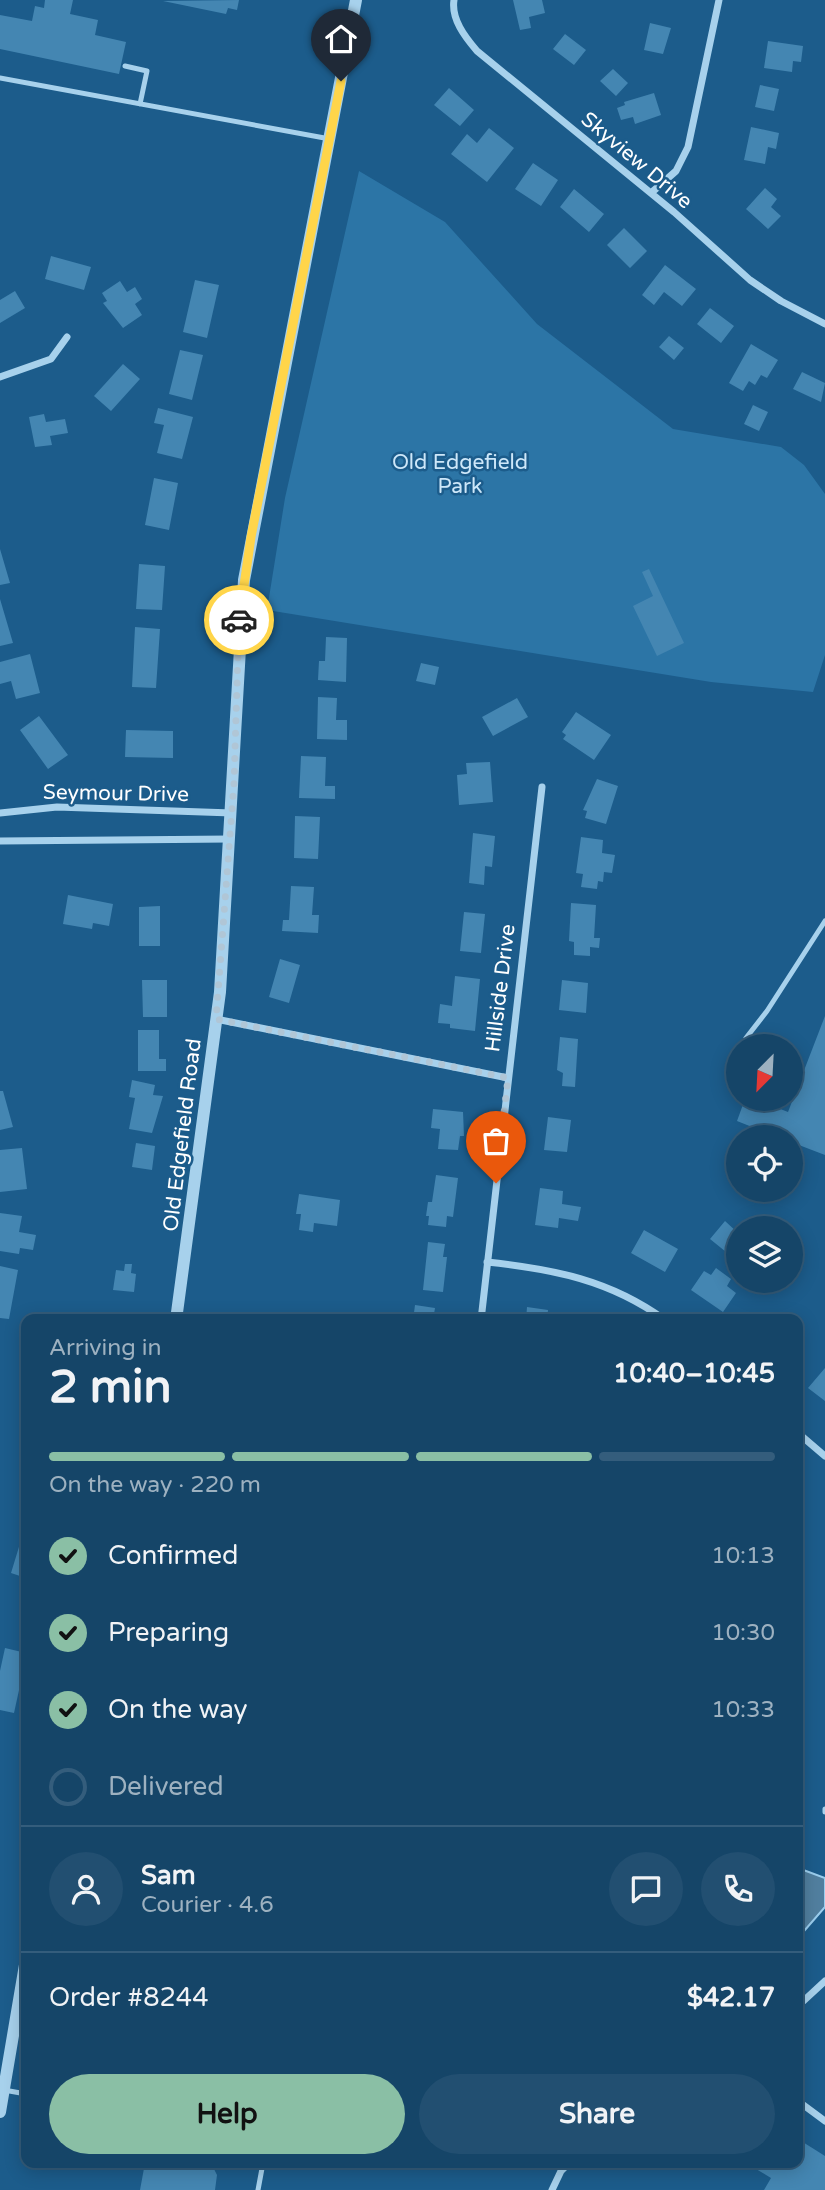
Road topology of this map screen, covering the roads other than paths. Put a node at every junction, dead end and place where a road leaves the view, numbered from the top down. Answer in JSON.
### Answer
{"nodes":[{"id":1,"x":356,"y":0,"type":"edge"},
{"id":2,"x":454,"y":0,"type":"edge"},
{"id":3,"x":719,"y":0,"type":"edge"},
{"id":4,"x":125,"y":66,"type":"dead end"},
{"id":5,"x":0,"y":78,"type":"edge"},
{"id":6,"x":140,"y":104,"type":"junction"},
{"id":7,"x":330,"y":139,"type":"junction"},
{"id":8,"x":651,"y":193,"type":"junction"},
{"id":9,"x":825,"y":324,"type":"edge"},
{"id":10,"x":67,"y":337,"type":"dead end"},
{"id":11,"x":0,"y":377,"type":"edge"},
{"id":12,"x":541,"y":787,"type":"dead end"},
{"id":13,"x":0,"y":813,"type":"edge"},
{"id":14,"x":232,"y":813,"type":"junction"},
{"id":15,"x":231,"y":839,"type":"junction"},
{"id":16,"x":0,"y":842,"type":"edge"},
{"id":17,"x":825,"y":920,"type":"edge"},
{"id":18,"x":216,"y":1019,"type":"junction"},
{"id":19,"x":749,"y":1034,"type":"edge"},
{"id":20,"x":508,"y":1078,"type":"junction"},
{"id":21,"x":487,"y":1262,"type":"junction"},
{"id":22,"x":177,"y":1314,"type":"edge"},
{"id":23,"x":482,"y":1314,"type":"edge"},
{"id":24,"x":656,"y":1314,"type":"edge"},
{"id":25,"x":803,"y":1437,"type":"edge"},
{"id":26,"x":825,"y":1456,"type":"edge"},
{"id":27,"x":825,"y":1981,"type":"edge"},
{"id":28,"x":21,"y":1989,"type":"edge"},
{"id":29,"x":803,"y":2001,"type":"edge"},
{"id":30,"x":4,"y":2090,"type":"junction"},
{"id":31,"x":21,"y":2093,"type":"edge"},
{"id":32,"x":803,"y":2105,"type":"edge"},
{"id":33,"x":0,"y":2112,"type":"edge"},
{"id":34,"x":825,"y":2121,"type":"edge"},
{"id":35,"x":262,"y":2168,"type":"edge"},
{"id":36,"x":564,"y":2168,"type":"edge"},
{"id":37,"x":258,"y":2190,"type":"edge"},
{"id":38,"x":552,"y":2190,"type":"edge"}],
"edges":[{"from":1,"to":7,"type":"street","name":"Old Edgefield Road"},
{"from":2,"to":8,"type":"street","name":"Skyview Drive"},
{"from":3,"to":8,"type":"street"},
{"from":4,"to":6,"type":"lane"},
{"from":5,"to":6,"type":"lane"},
{"from":6,"to":7,"type":"lane"},
{"from":7,"to":14,"type":"street","name":"Old Edgefield Road"},
{"from":8,"to":9,"type":"street","name":"Skyview Drive"},
{"from":10,"to":11,"type":"street"},
{"from":12,"to":20,"type":"street","name":"Hillside Drive"},
{"from":13,"to":14,"type":"street","name":"Seymour Drive"},
{"from":14,"to":15,"type":"street","name":"Old Edgefield Road"},
{"from":15,"to":16,"type":"street"},
{"from":15,"to":18,"type":"street","name":"Old Edgefield Road"},
{"from":17,"to":19,"type":"lane"},
{"from":18,"to":20,"type":"street"},
{"from":18,"to":22,"type":"street","name":"Old Edgefield Road"},
{"from":20,"to":21,"type":"street","name":"Hillside Drive"},
{"from":21,"to":23,"type":"street","name":"Hillside Drive"},
{"from":21,"to":24,"type":"street"},
{"from":25,"to":26,"type":"street"},
{"from":27,"to":29,"type":"street"},
{"from":28,"to":30,"type":"street"},
{"from":30,"to":31,"type":"lane"},
{"from":30,"to":33,"type":"street"},
{"from":32,"to":34,"type":"street"},
{"from":35,"to":37,"type":"lane"},
{"from":36,"to":38,"type":"street"}]}
